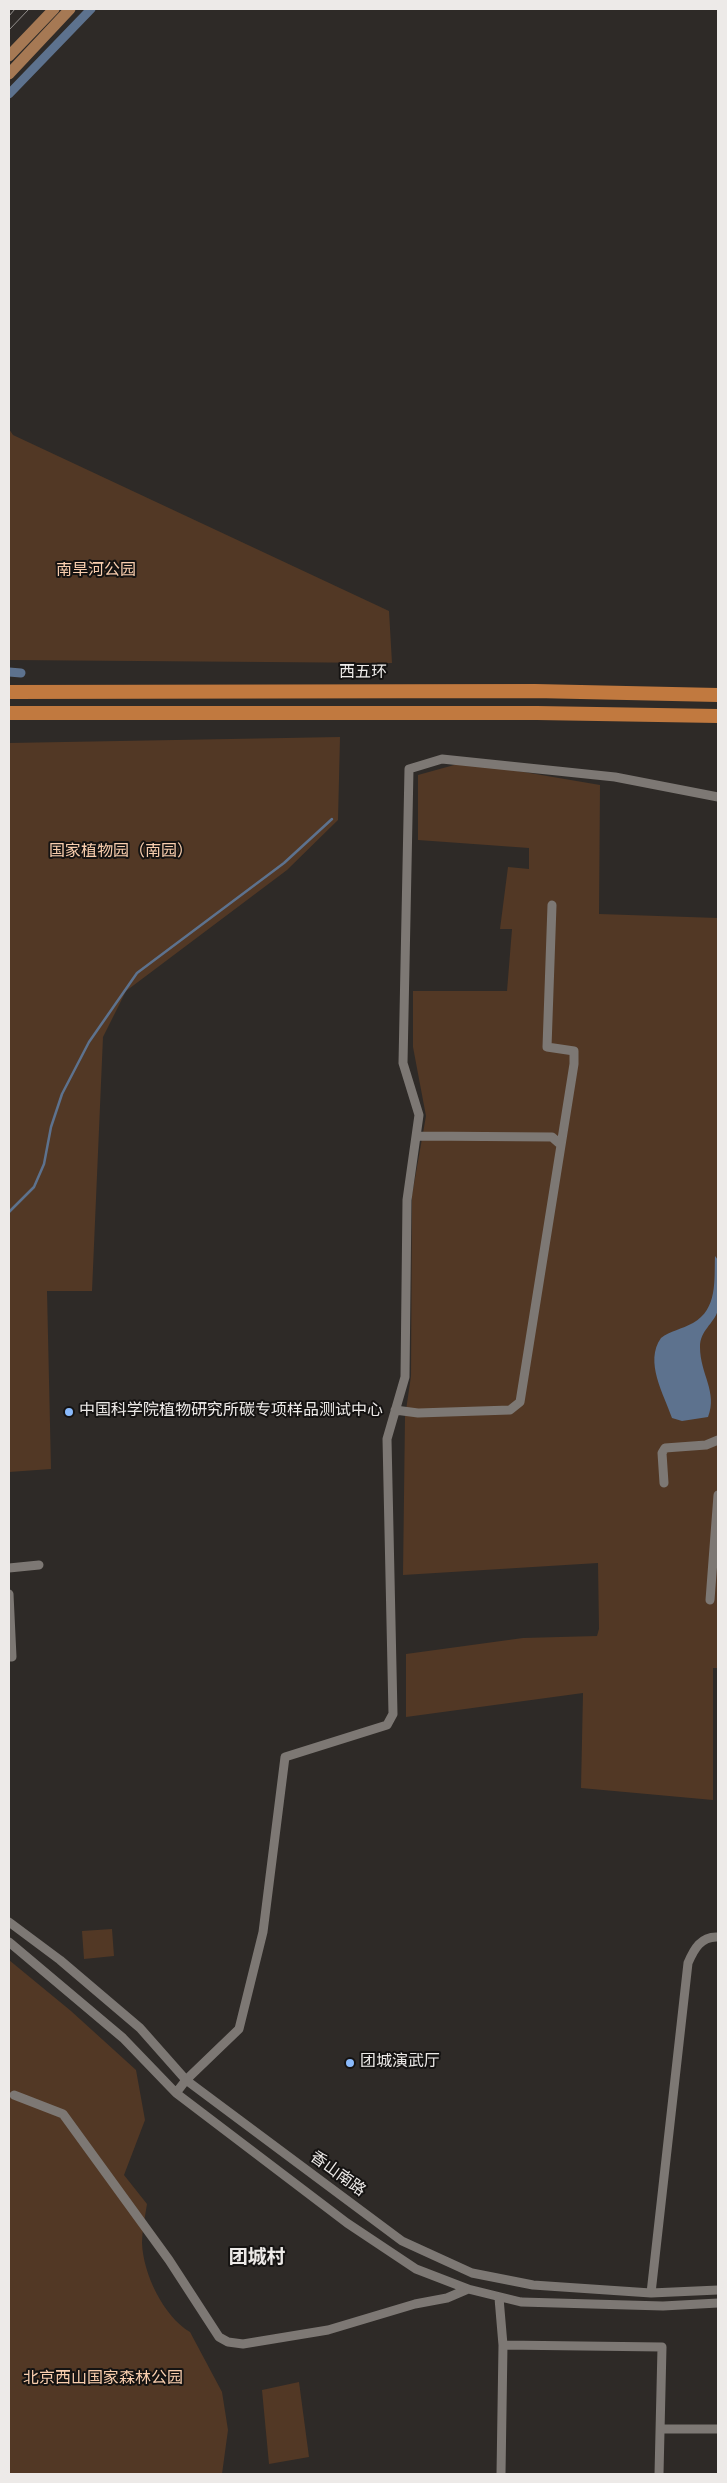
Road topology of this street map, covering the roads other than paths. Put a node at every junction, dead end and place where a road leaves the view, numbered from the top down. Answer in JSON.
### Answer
{"nodes":[{"id":1,"x":54,"y":9,"type":"edge"},
{"id":2,"x":70,"y":9,"type":"edge"},
{"id":3,"x":9,"y":56,"type":"edge"},
{"id":4,"x":9,"y":74,"type":"edge"},
{"id":5,"x":9,"y":692,"type":"edge"},
{"id":6,"x":718,"y":695,"type":"edge"},
{"id":7,"x":9,"y":713,"type":"edge"},
{"id":8,"x":718,"y":716,"type":"edge"},
{"id":9,"x":718,"y":797,"type":"edge"},
{"id":10,"x":552,"y":905,"type":"dead end"},
{"id":11,"x":417,"y":1136,"type":"junction"},
{"id":12,"x":560,"y":1144,"type":"junction"},
{"id":13,"x":395,"y":1410,"type":"junction"},
{"id":14,"x":718,"y":1440,"type":"edge"},
{"id":15,"x":718,"y":1448,"type":"edge"},
{"id":16,"x":664,"y":1483,"type":"dead end"},
{"id":17,"x":718,"y":1495,"type":"edge"},
{"id":18,"x":39,"y":1565,"type":"dead end"},
{"id":19,"x":9,"y":1568,"type":"edge"},
{"id":20,"x":9,"y":1594,"type":"edge"},
{"id":21,"x":710,"y":1600,"type":"dead end"},
{"id":22,"x":9,"y":1657,"type":"edge"},
{"id":23,"x":9,"y":1922,"type":"edge"},
{"id":24,"x":718,"y":1938,"type":"edge"},
{"id":25,"x":9,"y":1942,"type":"edge"},
{"id":26,"x":186,"y":2080,"type":"junction"},
{"id":27,"x":176,"y":2093,"type":"junction"},
{"id":28,"x":14,"y":2095,"type":"dead end"},
{"id":29,"x":468,"y":2289,"type":"junction"},
{"id":30,"x":718,"y":2290,"type":"edge"},
{"id":31,"x":651,"y":2293,"type":"junction"},
{"id":32,"x":499,"y":2298,"type":"junction"},
{"id":33,"x":718,"y":2303,"type":"edge"},
{"id":34,"x":503,"y":2345,"type":"junction"},
{"id":35,"x":660,"y":2429,"type":"junction"},
{"id":36,"x":718,"y":2429,"type":"edge"},
{"id":37,"x":501,"y":2474,"type":"edge"},
{"id":38,"x":659,"y":2474,"type":"edge"}],
"edges":[{"from":1,"to":3,"type":"main road"},
{"from":2,"to":4,"type":"main road"},
{"from":5,"to":6,"type":"highway","name":"西五环"},
{"from":7,"to":8,"type":"highway"},
{"from":9,"to":11,"type":"street"},
{"from":10,"to":12,"type":"street"},
{"from":11,"to":12,"type":"street"},
{"from":11,"to":13,"type":"street"},
{"from":12,"to":13,"type":"street"},
{"from":13,"to":26,"type":"street"},
{"from":14,"to":15,"type":"street"},
{"from":14,"to":16,"type":"street"},
{"from":17,"to":21,"type":"street"},
{"from":18,"to":19,"type":"street"},
{"from":20,"to":22,"type":"street"},
{"from":23,"to":26,"type":"street","name":"香山南路"},
{"from":24,"to":31,"type":"street"},
{"from":25,"to":27,"type":"street","name":"香山南路"},
{"from":26,"to":27,"type":"street"},
{"from":26,"to":31,"type":"street","name":"香山南路"},
{"from":27,"to":29,"type":"street","name":"香山南路"},
{"from":28,"to":29,"type":"street"},
{"from":29,"to":32,"type":"street","name":"香山南路"},
{"from":30,"to":31,"type":"street","name":"香山南路"},
{"from":32,"to":33,"type":"street","name":"香山南路"},
{"from":32,"to":34,"type":"street"},
{"from":34,"to":35,"type":"street"},
{"from":34,"to":37,"type":"street"},
{"from":35,"to":36,"type":"street"},
{"from":35,"to":38,"type":"street"}]}
